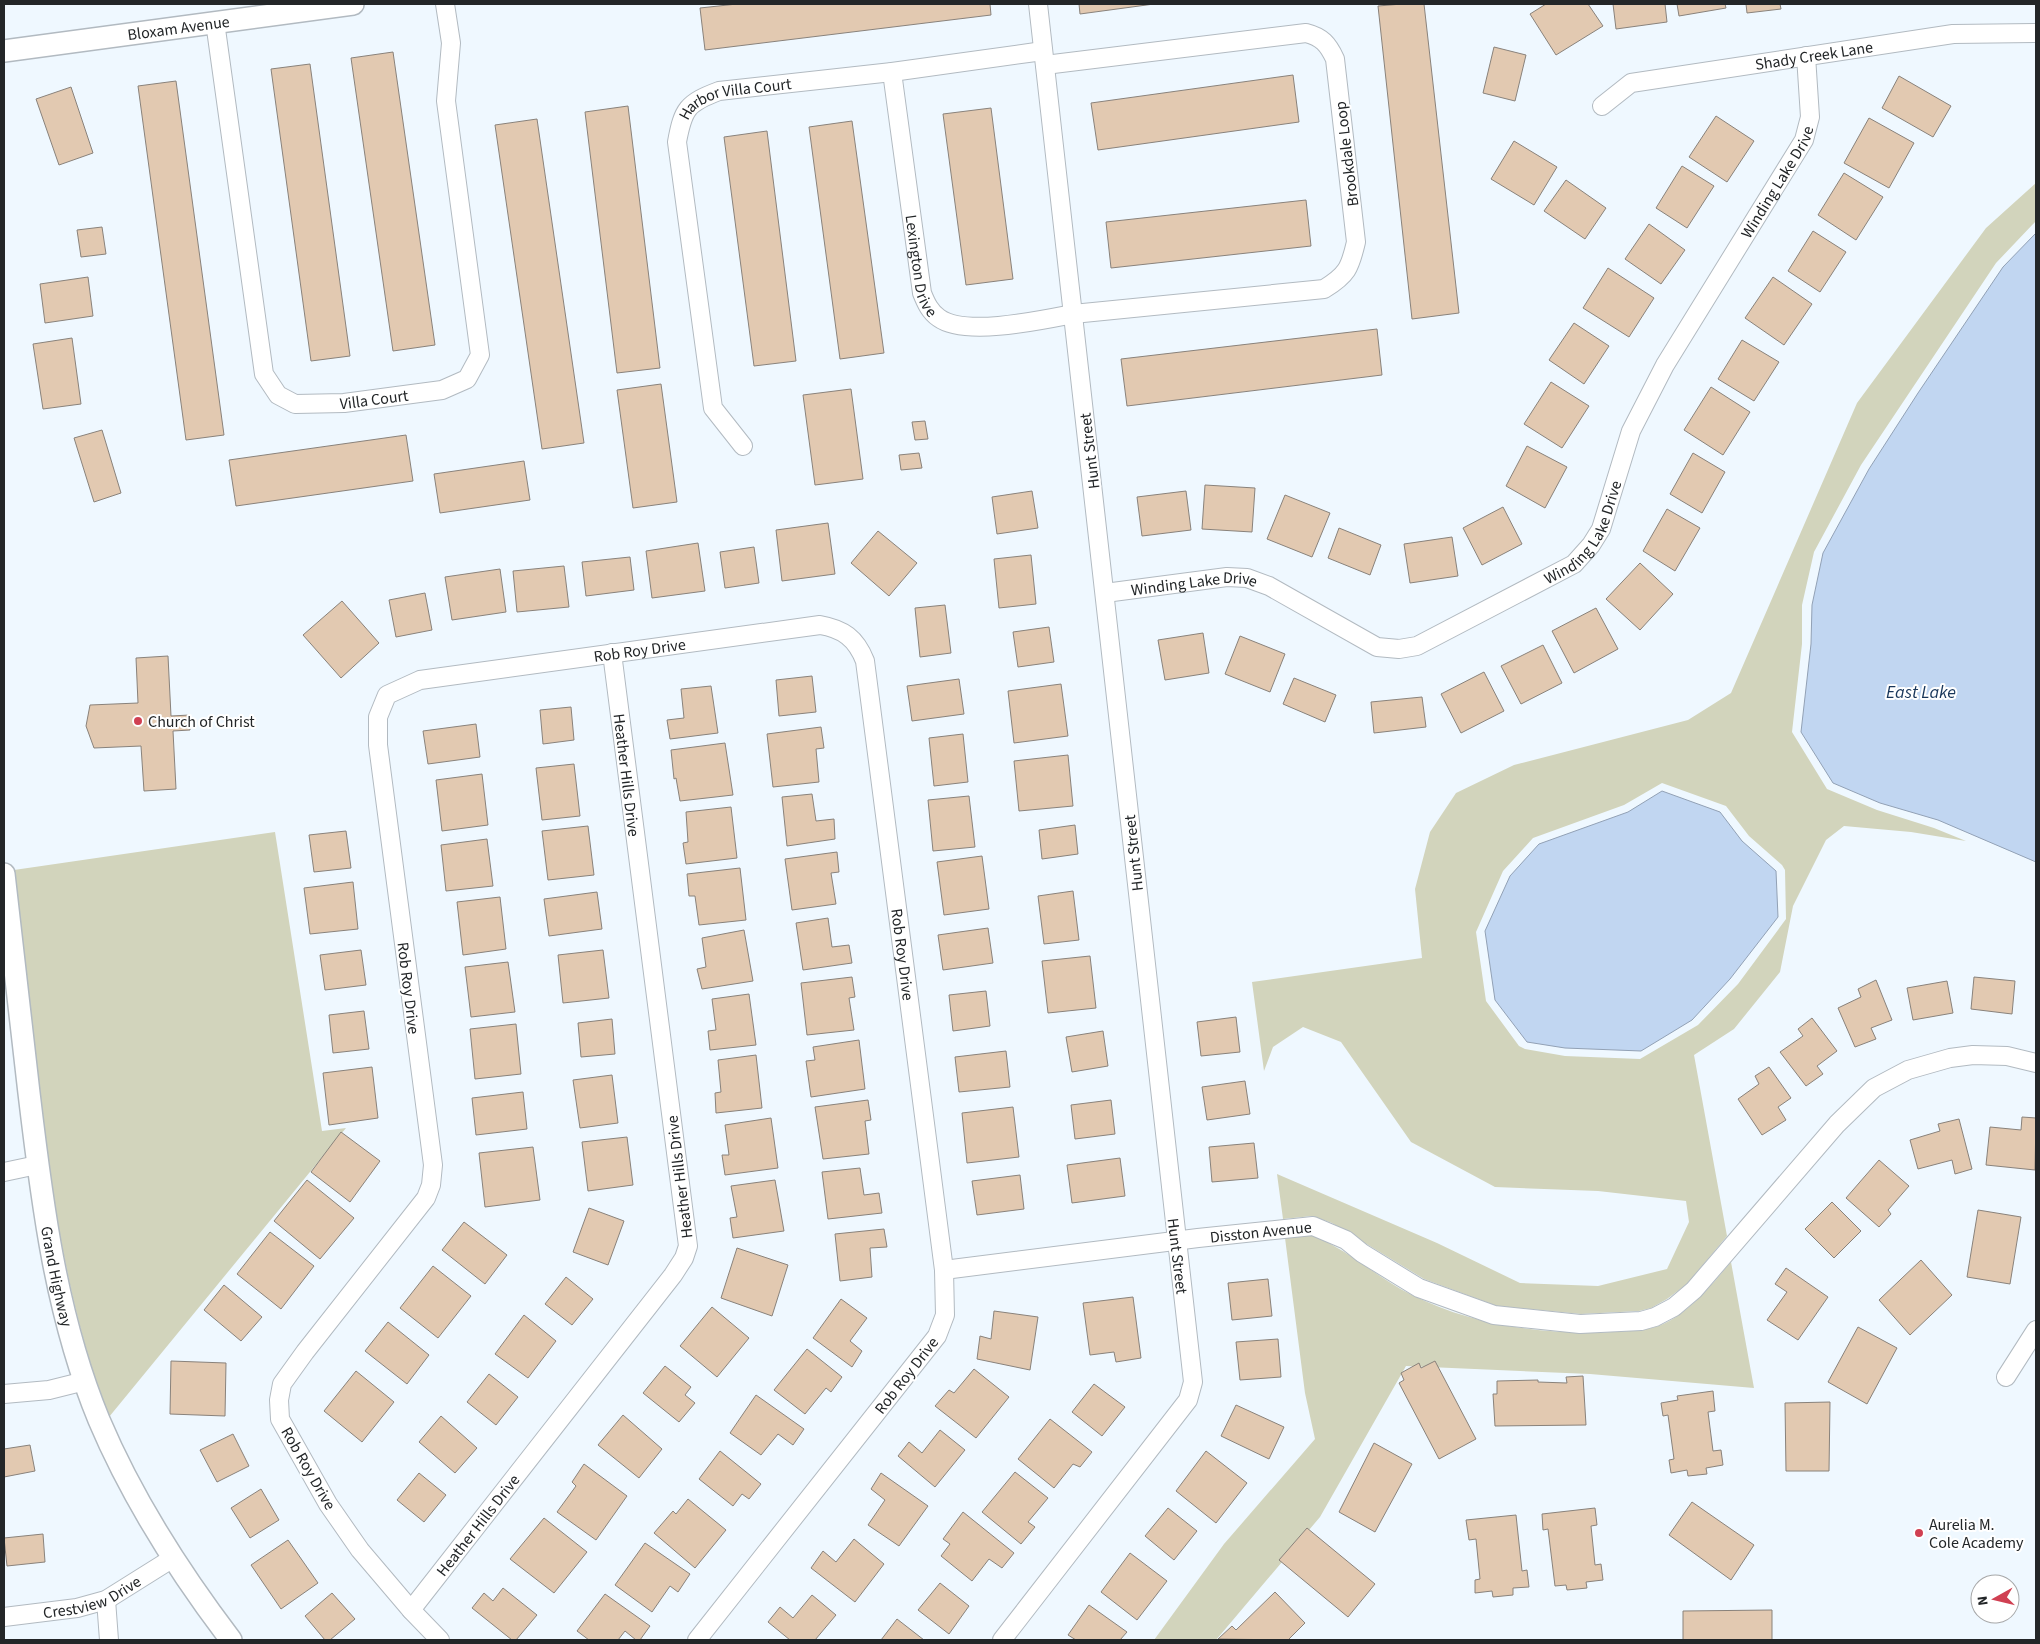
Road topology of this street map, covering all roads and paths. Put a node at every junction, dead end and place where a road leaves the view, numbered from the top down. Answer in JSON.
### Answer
{"nodes":[{"id":1,"x":353,"y":4,"type":"edge"},
{"id":2,"x":445,"y":4,"type":"edge"},
{"id":3,"x":1038,"y":4,"type":"edge"},
{"id":4,"x":216,"y":22,"type":"junction"},
{"id":5,"x":2036,"y":33,"type":"edge"},
{"id":6,"x":4,"y":51,"type":"edge"},
{"id":7,"x":1806,"y":56,"type":"junction"},
{"id":8,"x":1044,"y":58,"type":"junction"},
{"id":9,"x":892,"y":72,"type":"junction"},
{"id":10,"x":1602,"y":106,"type":"dead end"},
{"id":11,"x":1073,"y":314,"type":"junction"},
{"id":12,"x":743,"y":446,"type":"dead end"},
{"id":13,"x":1105,"y":593,"type":"junction"},
{"id":14,"x":612,"y":653,"type":"junction"},
{"id":15,"x":4,"y":874,"type":"edge"},
{"id":16,"x":2036,"y":1063,"type":"edge"},
{"id":17,"x":37,"y":1165,"type":"junction"},
{"id":18,"x":4,"y":1172,"type":"edge"},
{"id":19,"x":1176,"y":1241,"type":"junction"},
{"id":20,"x":944,"y":1270,"type":"junction"},
{"id":21,"x":2036,"y":1330,"type":"edge"},
{"id":22,"x":2006,"y":1377,"type":"dead end"},
{"id":23,"x":85,"y":1380,"type":"junction"},
{"id":24,"x":4,"y":1394,"type":"edge"},
{"id":25,"x":173,"y":1558,"type":"junction"},
{"id":26,"x":106,"y":1600,"type":"junction"},
{"id":27,"x":411,"y":1610,"type":"junction"},
{"id":28,"x":4,"y":1617,"type":"edge"},
{"id":29,"x":109,"y":1640,"type":"edge"},
{"id":30,"x":231,"y":1640,"type":"edge"},
{"id":31,"x":440,"y":1640,"type":"edge"},
{"id":32,"x":697,"y":1640,"type":"edge"},
{"id":33,"x":1002,"y":1640,"type":"edge"}],
"edges":[{"from":1,"to":4,"type":"street","name":"Bloxam Avenue"},
{"from":2,"to":4,"type":"street","name":"Villa Court"},
{"from":3,"to":8,"type":"street","name":"Hunt Street"},
{"from":4,"to":6,"type":"street","name":"Bloxam Avenue"},
{"from":5,"to":7,"type":"street","name":"Shady Creek Lane"},
{"from":7,"to":10,"type":"street","name":"Shady Creek Lane"},
{"from":7,"to":13,"type":"street","name":"Winding Lake Drive"},
{"from":8,"to":9,"type":"street","name":"Harbor Villa Court"},
{"from":8,"to":11,"type":"street","name":"Hunt Street"},
{"from":8,"to":11,"type":"street","name":"Brookdale Loop"},
{"from":9,"to":11,"type":"street","name":"Lexington Drive"},
{"from":9,"to":12,"type":"street","name":"Harbor Villa Court"},
{"from":11,"to":13,"type":"street","name":"Hunt Street"},
{"from":13,"to":19,"type":"street","name":"Hunt Street"},
{"from":14,"to":20,"type":"street","name":"Rob Roy Drive"},
{"from":14,"to":27,"type":"street","name":"Heather Hills Drive"},
{"from":14,"to":27,"type":"street","name":"Rob Roy Drive"},
{"from":15,"to":17,"type":"street","name":"Grand Highway"},
{"from":16,"to":19,"type":"street","name":"Disston Avenue"},
{"from":17,"to":18,"type":"street"},
{"from":17,"to":23,"type":"street","name":"Grand Highway"},
{"from":19,"to":20,"type":"street","name":"Disston Avenue"},
{"from":19,"to":33,"type":"street","name":"Hunt Street"},
{"from":20,"to":32,"type":"street","name":"Rob Roy Drive"},
{"from":21,"to":22,"type":"street"},
{"from":23,"to":24,"type":"street"},
{"from":23,"to":25,"type":"street","name":"Grand Highway"},
{"from":25,"to":26,"type":"street","name":"Crestview Drive"},
{"from":25,"to":30,"type":"street","name":"Grand Highway"},
{"from":26,"to":28,"type":"street","name":"Crestview Drive"},
{"from":26,"to":29,"type":"street"},
{"from":27,"to":31,"type":"street","name":"Rob Roy Drive"}]}
